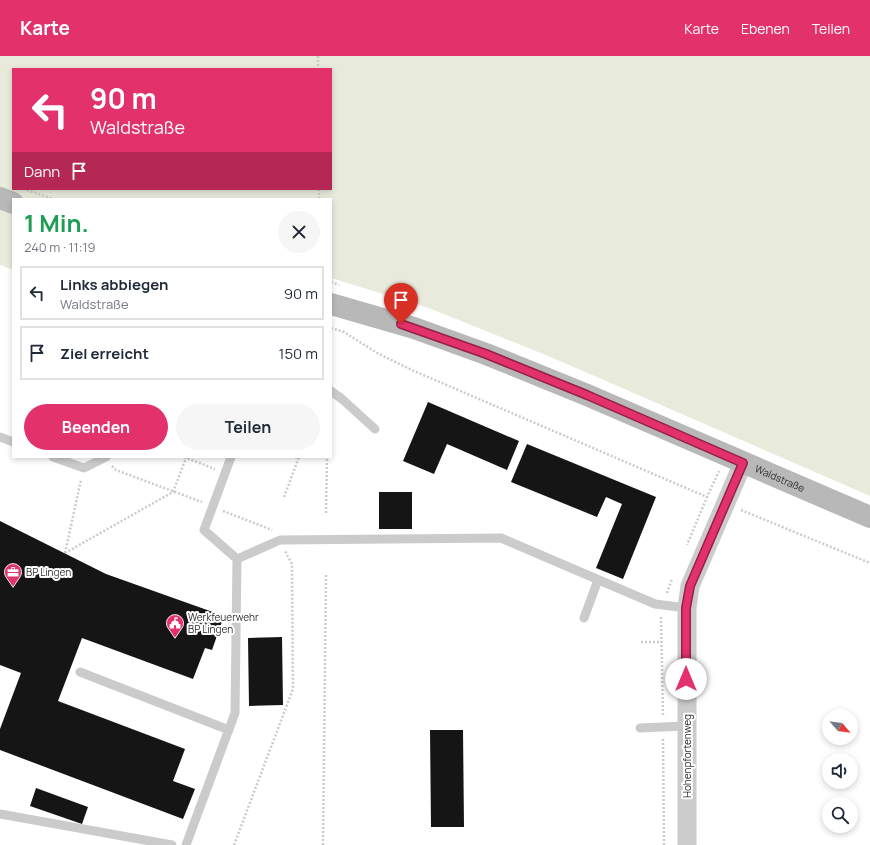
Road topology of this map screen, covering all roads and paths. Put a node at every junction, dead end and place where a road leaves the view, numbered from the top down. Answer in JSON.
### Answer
{"nodes":[{"id":1,"x":317,"y":56,"type":"edge"},
{"id":2,"x":318,"y":68,"type":"edge"},
{"id":3,"x":26,"y":190,"type":"edge"},
{"id":4,"x":0,"y":198,"type":"edge"},
{"id":5,"x":50,"y":198,"type":"edge"},
{"id":6,"x":12,"y":203,"type":"edge"},
{"id":7,"x":332,"y":304,"type":"edge"},
{"id":8,"x":332,"y":328,"type":"edge"},
{"id":9,"x":332,"y":392,"type":"edge"},
{"id":10,"x":375,"y":429,"type":"dead end"},
{"id":11,"x":0,"y":437,"type":"edge"},
{"id":12,"x":12,"y":442,"type":"edge"},
{"id":13,"x":56,"y":458,"type":"edge"},
{"id":14,"x":104,"y":458,"type":"edge"},
{"id":15,"x":185,"y":458,"type":"edge"},
{"id":16,"x":198,"y":458,"type":"edge"},
{"id":17,"x":231,"y":458,"type":"edge"},
{"id":18,"x":299,"y":458,"type":"edge"},
{"id":19,"x":326,"y":458,"type":"edge"},
{"id":20,"x":735,"y":459,"type":"junction"},
{"id":21,"x":196,"y":462,"type":"junction"},
{"id":22,"x":84,"y":468,"type":"junction"},
{"id":23,"x":225,"y":473,"type":"junction"},
{"id":24,"x":284,"y":497,"type":"dead end"},
{"id":25,"x":707,"y":497,"type":"junction"},
{"id":26,"x":725,"y":504,"type":"junction"},
{"id":27,"x":326,"y":513,"type":"dead end"},
{"id":28,"x":870,"y":516,"type":"edge"},
{"id":29,"x":237,"y":559,"type":"junction"},
{"id":30,"x":870,"y":563,"type":"edge"},
{"id":31,"x":326,"y":574,"type":"dead end"},
{"id":32,"x":598,"y":580,"type":"junction"},
{"id":33,"x":686,"y":608,"type":"junction"},
{"id":34,"x":584,"y":618,"type":"dead end"},
{"id":35,"x":641,"y":642,"type":"dead end"},
{"id":36,"x":662,"y":642,"type":"dead end"},
{"id":37,"x":80,"y":672,"type":"dead end"},
{"id":38,"x":686,"y":726,"type":"junction"},
{"id":39,"x":640,"y":728,"type":"dead end"},
{"id":40,"x":229,"y":730,"type":"junction"},
{"id":41,"x":0,"y":814,"type":"edge"},
{"id":42,"x":172,"y":845,"type":"edge"},
{"id":43,"x":186,"y":845,"type":"edge"},
{"id":44,"x":323,"y":845,"type":"edge"},
{"id":45,"x":687,"y":845,"type":"edge"}],
"edges":[{"from":1,"to":2,"type":"path"},
{"from":3,"to":5,"type":"path"},
{"from":4,"to":6,"type":"street"},
{"from":7,"to":20,"type":"street","name":"Waldstraße"},
{"from":8,"to":25,"type":"path"},
{"from":9,"to":10,"type":"lane"},
{"from":11,"to":12,"type":"lane"},
{"from":13,"to":22,"type":"lane"},
{"from":14,"to":22,"type":"lane"},
{"from":15,"to":21,"type":"path"},
{"from":15,"to":22,"type":"path"},
{"from":16,"to":21,"type":"path"},
{"from":17,"to":23,"type":"lane"},
{"from":18,"to":24,"type":"path"},
{"from":19,"to":27,"type":"path"},
{"from":20,"to":25,"type":"path"},
{"from":20,"to":26,"type":"street","name":"Hohenpfortenweg"},
{"from":20,"to":28,"type":"street","name":"Waldstraße"},
{"from":21,"to":23,"type":"path"},
{"from":23,"to":29,"type":"lane"},
{"from":25,"to":26,"type":"path"},
{"from":26,"to":30,"type":"path"},
{"from":26,"to":33,"type":"street","name":"Hohenpfortenweg"},
{"from":29,"to":32,"type":"lane"},
{"from":29,"to":40,"type":"lane"},
{"from":31,"to":44,"type":"path"},
{"from":32,"to":33,"type":"lane"},
{"from":32,"to":34,"type":"lane"},
{"from":33,"to":38,"type":"street","name":"Hohenpfortenweg"},
{"from":35,"to":36,"type":"path"},
{"from":37,"to":40,"type":"lane"},
{"from":38,"to":39,"type":"lane"},
{"from":38,"to":45,"type":"street","name":"Hohenpfortenweg"},
{"from":40,"to":43,"type":"lane"},
{"from":41,"to":42,"type":"lane"}]}
